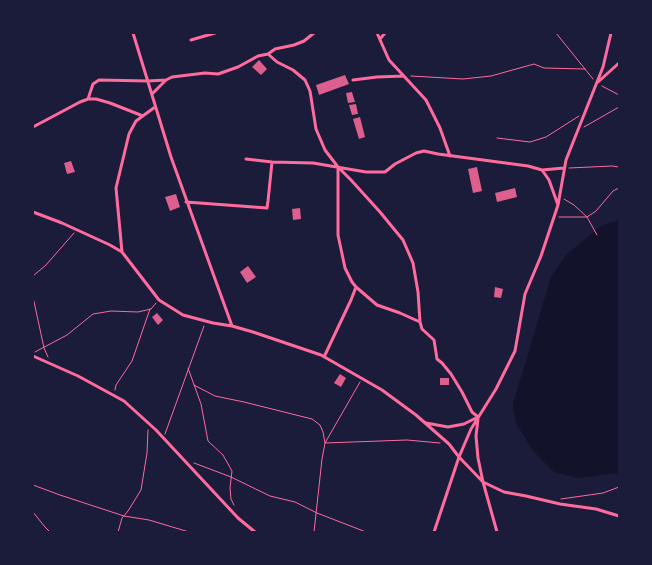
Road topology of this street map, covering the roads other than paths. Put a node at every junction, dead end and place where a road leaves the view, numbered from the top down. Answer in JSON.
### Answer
{"nodes":[{"id":1,"x":133,"y":33,"type":"edge"},
{"id":2,"x":215,"y":33,"type":"edge"},
{"id":3,"x":314,"y":33,"type":"edge"},
{"id":4,"x":376,"y":33,"type":"edge"},
{"id":5,"x":385,"y":33,"type":"edge"},
{"id":6,"x":611,"y":33,"type":"edge"},
{"id":7,"x":380,"y":39,"type":"junction"},
{"id":8,"x":191,"y":40,"type":"dead end"},
{"id":9,"x":268,"y":54,"type":"junction"},
{"id":10,"x":619,"y":63,"type":"edge"},
{"id":11,"x":404,"y":76,"type":"junction"},
{"id":12,"x":166,"y":80,"type":"junction"},
{"id":13,"x":353,"y":80,"type":"dead end"},
{"id":14,"x":148,"y":81,"type":"junction"},
{"id":15,"x":597,"y":83,"type":"junction"},
{"id":16,"x":152,"y":94,"type":"junction"},
{"id":17,"x":88,"y":99,"type":"junction"},
{"id":18,"x":155,"y":107,"type":"junction"},
{"id":19,"x":143,"y":116,"type":"junction"},
{"id":20,"x":33,"y":127,"type":"edge"},
{"id":21,"x":450,"y":156,"type":"junction"},
{"id":22,"x":246,"y":159,"type":"dead end"},
{"id":23,"x":272,"y":162,"type":"junction"},
{"id":24,"x":338,"y":167,"type":"junction"},
{"id":25,"x":564,"y":168,"type":"junction"},
{"id":26,"x":542,"y":170,"type":"junction"},
{"id":27,"x":186,"y":202,"type":"junction"},
{"id":28,"x":558,"y":205,"type":"junction"},
{"id":29,"x":33,"y":212,"type":"edge"},
{"id":30,"x":122,"y":252,"type":"junction"},
{"id":31,"x":356,"y":287,"type":"junction"},
{"id":32,"x":420,"y":322,"type":"junction"},
{"id":33,"x":232,"y":326,"type":"junction"},
{"id":34,"x":33,"y":355,"type":"edge"},
{"id":35,"x":324,"y":357,"type":"junction"},
{"id":36,"x":478,"y":417,"type":"junction"},
{"id":37,"x":424,"y":423,"type":"junction"},
{"id":38,"x":459,"y":457,"type":"junction"},
{"id":39,"x":483,"y":482,"type":"junction"},
{"id":40,"x":619,"y":516,"type":"edge"},
{"id":41,"x":255,"y":532,"type":"edge"},
{"id":42,"x":434,"y":532,"type":"edge"},
{"id":43,"x":497,"y":532,"type":"edge"}],
"edges":[{"from":1,"to":14,"type":"street"},
{"from":2,"to":8,"type":"street"},
{"from":3,"to":9,"type":"street"},
{"from":4,"to":7,"type":"street"},
{"from":5,"to":7,"type":"street"},
{"from":6,"to":15,"type":"street"},
{"from":7,"to":11,"type":"street"},
{"from":9,"to":12,"type":"street"},
{"from":9,"to":24,"type":"street"},
{"from":10,"to":15,"type":"street"},
{"from":11,"to":13,"type":"street"},
{"from":11,"to":21,"type":"street"},
{"from":12,"to":14,"type":"street"},
{"from":12,"to":16,"type":"street"},
{"from":14,"to":16,"type":"street"},
{"from":14,"to":17,"type":"street"},
{"from":15,"to":25,"type":"street"},
{"from":16,"to":18,"type":"street"},
{"from":17,"to":19,"type":"street"},
{"from":17,"to":20,"type":"street"},
{"from":18,"to":19,"type":"street"},
{"from":18,"to":27,"type":"street"},
{"from":19,"to":30,"type":"street"},
{"from":21,"to":24,"type":"street"},
{"from":21,"to":26,"type":"street"},
{"from":22,"to":23,"type":"street"},
{"from":23,"to":24,"type":"street"},
{"from":23,"to":27,"type":"street"},
{"from":24,"to":31,"type":"street"},
{"from":24,"to":32,"type":"street"},
{"from":25,"to":26,"type":"street"},
{"from":25,"to":28,"type":"street"},
{"from":26,"to":28,"type":"street"},
{"from":27,"to":33,"type":"street"},
{"from":28,"to":36,"type":"street"},
{"from":29,"to":30,"type":"street"},
{"from":30,"to":33,"type":"street"},
{"from":31,"to":32,"type":"street"},
{"from":31,"to":35,"type":"street"},
{"from":32,"to":36,"type":"street"},
{"from":33,"to":35,"type":"street"},
{"from":34,"to":41,"type":"street"},
{"from":35,"to":37,"type":"street"},
{"from":36,"to":37,"type":"street"},
{"from":36,"to":38,"type":"street"},
{"from":36,"to":39,"type":"street"},
{"from":37,"to":38,"type":"street"},
{"from":38,"to":39,"type":"street"},
{"from":38,"to":42,"type":"street"},
{"from":39,"to":40,"type":"street"},
{"from":39,"to":43,"type":"street"}]}
